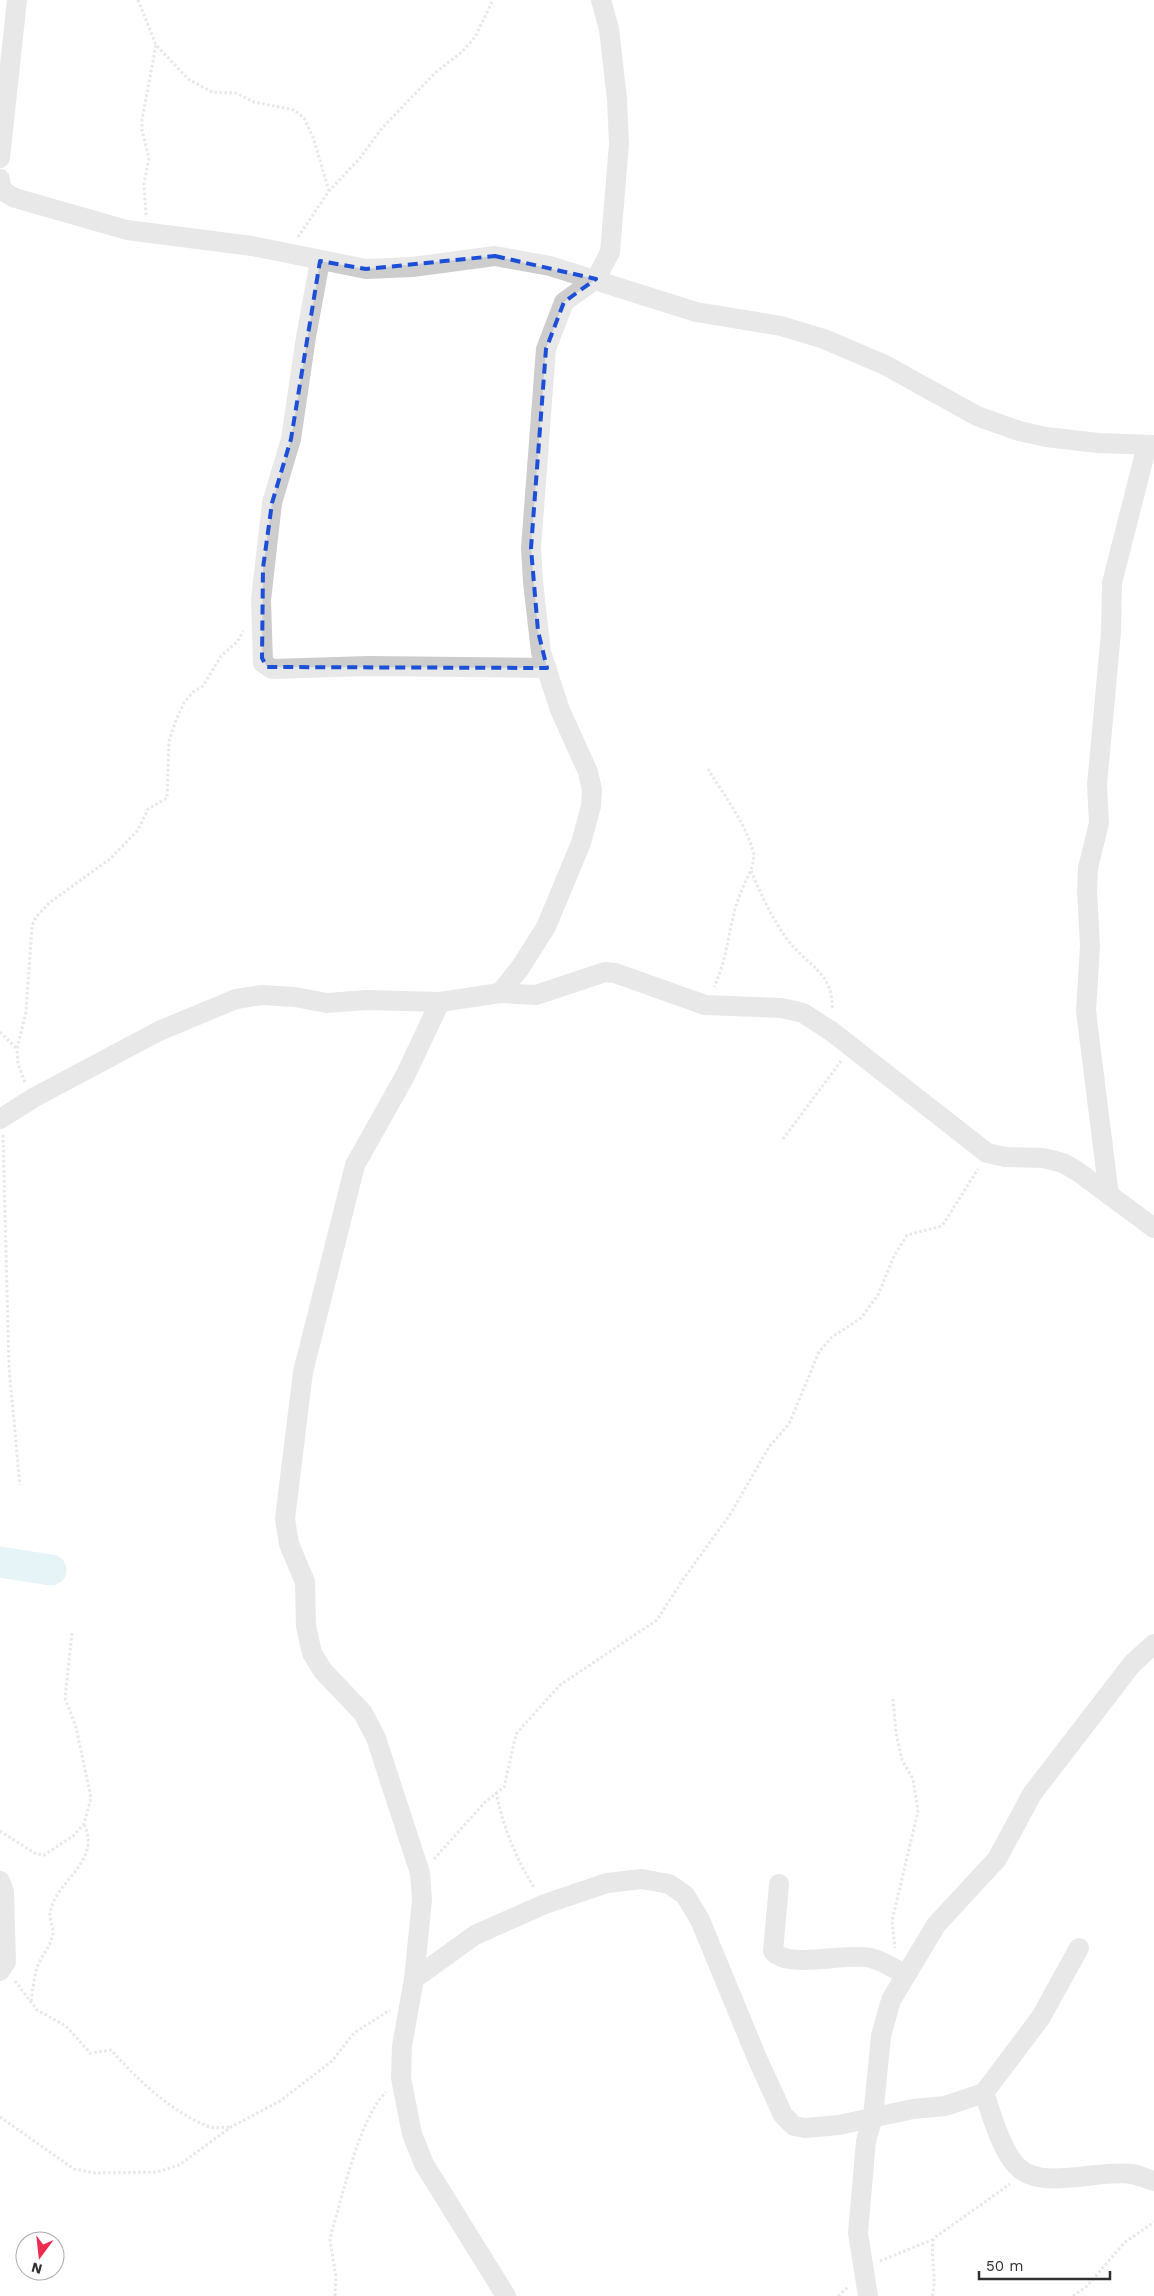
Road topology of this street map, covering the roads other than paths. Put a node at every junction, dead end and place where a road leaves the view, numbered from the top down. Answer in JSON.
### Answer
{"nodes":[{"id":1,"x":17,"y":0,"type":"edge"},
{"id":2,"x":601,"y":0,"type":"edge"},
{"id":3,"x":0,"y":158,"type":"edge"},
{"id":4,"x":0,"y":179,"type":"edge"},
{"id":5,"x":320,"y":261,"type":"junction"},
{"id":6,"x":596,"y":279,"type":"junction"},
{"id":7,"x":1150,"y":445,"type":"edge"},
{"id":8,"x":547,"y":668,"type":"junction"},
{"id":9,"x":500,"y":992,"type":"junction"},
{"id":10,"x":440,"y":1002,"type":"junction"},
{"id":11,"x":1,"y":1118,"type":"edge"},
{"id":12,"x":1110,"y":1195,"type":"junction"},
{"id":13,"x":1154,"y":1228,"type":"edge"},
{"id":14,"x":1154,"y":1644,"type":"edge"},
{"id":15,"x":0,"y":1881,"type":"edge"},
{"id":16,"x":779,"y":1884,"type":"dead end"},
{"id":17,"x":1079,"y":1948,"type":"dead end"},
{"id":18,"x":3,"y":1966,"type":"edge"},
{"id":19,"x":900,"y":1972,"type":"junction"},
{"id":20,"x":414,"y":1979,"type":"junction"},
{"id":21,"x":984,"y":2093,"type":"junction"},
{"id":22,"x":873,"y":2117,"type":"junction"},
{"id":23,"x":1154,"y":2181,"type":"edge"},
{"id":24,"x":506,"y":2296,"type":"edge"},
{"id":25,"x":868,"y":2296,"type":"edge"}],
"edges":[{"from":1,"to":3,"type":"street"},
{"from":2,"to":6,"type":"street"},
{"from":4,"to":5,"type":"street"},
{"from":5,"to":6,"type":"street"},
{"from":5,"to":8,"type":"street"},
{"from":6,"to":7,"type":"street"},
{"from":6,"to":8,"type":"street"},
{"from":7,"to":12,"type":"street"},
{"from":8,"to":9,"type":"street"},
{"from":9,"to":10,"type":"street"},
{"from":9,"to":12,"type":"street"},
{"from":10,"to":11,"type":"street"},
{"from":10,"to":20,"type":"street"},
{"from":12,"to":13,"type":"street"},
{"from":14,"to":19,"type":"street"},
{"from":15,"to":18,"type":"street"},
{"from":16,"to":19,"type":"street"},
{"from":17,"to":21,"type":"street"},
{"from":19,"to":22,"type":"street"},
{"from":20,"to":22,"type":"street"},
{"from":20,"to":24,"type":"street"},
{"from":21,"to":22,"type":"street"},
{"from":21,"to":23,"type":"street"},
{"from":22,"to":25,"type":"street"}]}
